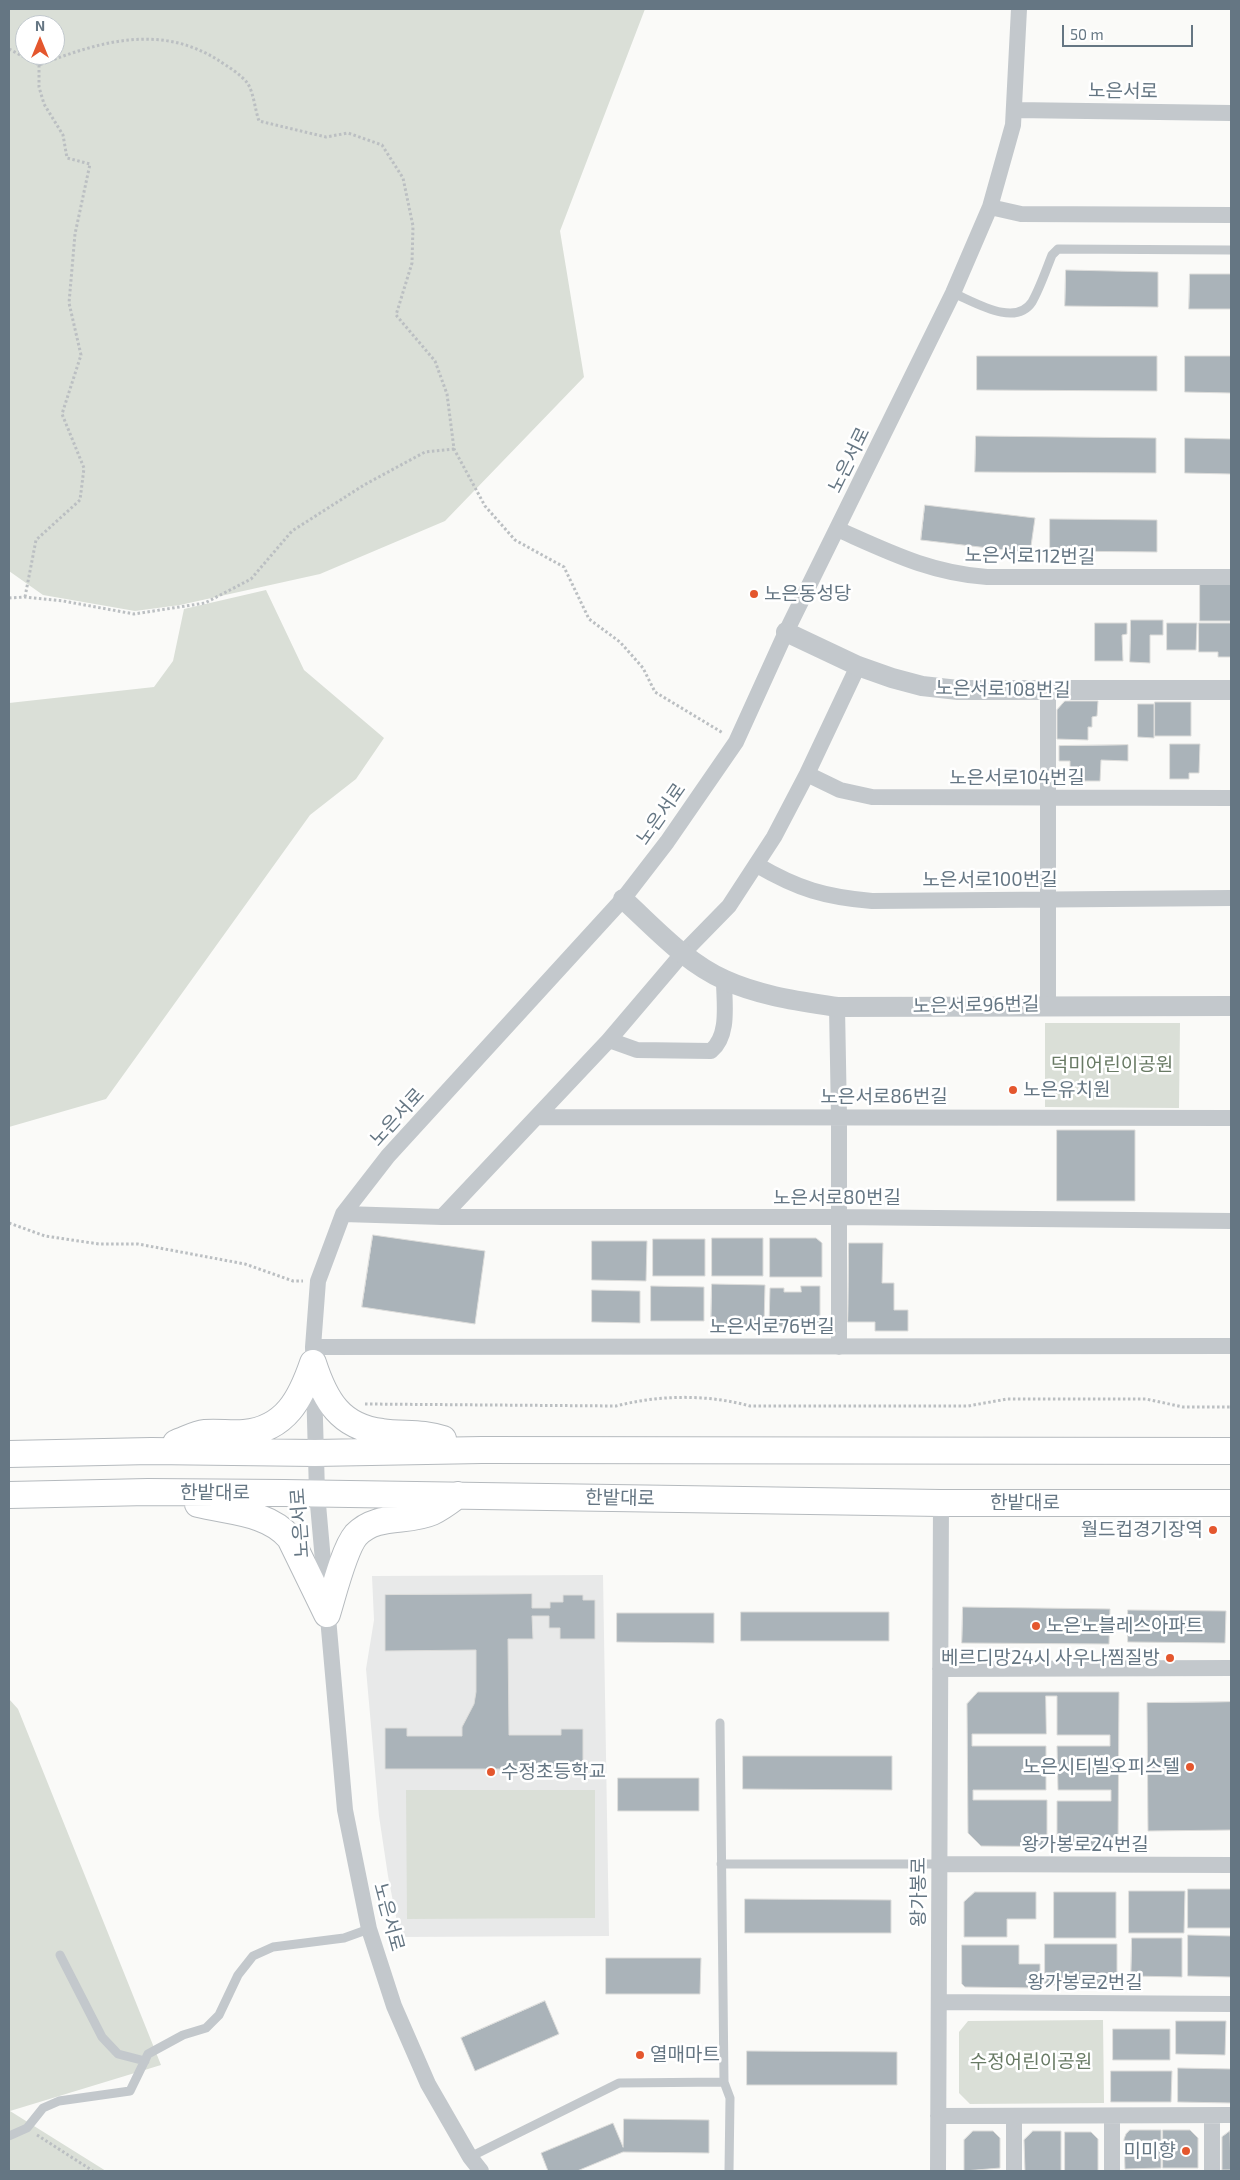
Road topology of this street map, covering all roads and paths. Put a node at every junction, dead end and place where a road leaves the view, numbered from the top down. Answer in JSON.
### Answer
{"nodes":[{"id":1,"x":1019,"y":9,"type":"edge"},
{"id":2,"x":65,"y":55,"type":"edge"},
{"id":3,"x":39,"y":65,"type":"edge"},
{"id":4,"x":1015,"y":110,"type":"junction"},
{"id":5,"x":1231,"y":113,"type":"edge"},
{"id":6,"x":990,"y":207,"type":"junction"},
{"id":7,"x":1231,"y":215,"type":"edge"},
{"id":8,"x":1231,"y":250,"type":"edge"},
{"id":9,"x":953,"y":293,"type":"junction"},
{"id":10,"x":454,"y":449,"type":"junction"},
{"id":11,"x":837,"y":529,"type":"junction"},
{"id":12,"x":1231,"y":577,"type":"edge"},
{"id":13,"x":25,"y":597,"type":"junction"},
{"id":14,"x":9,"y":598,"type":"edge"},
{"id":15,"x":786,"y":632,"type":"junction"},
{"id":16,"x":858,"y":666,"type":"junction"},
{"id":17,"x":1048,"y":690,"type":"junction"},
{"id":18,"x":1231,"y":690,"type":"edge"},
{"id":19,"x":736,"y":742,"type":"junction"},
{"id":20,"x":807,"y":774,"type":"junction"},
{"id":21,"x":1231,"y":798,"type":"edge"},
{"id":22,"x":1048,"y":799,"type":"junction"},
{"id":23,"x":757,"y":865,"type":"junction"},
{"id":24,"x":1231,"y":898,"type":"edge"},
{"id":25,"x":623,"y":899,"type":"junction"},
{"id":26,"x":1048,"y":900,"type":"junction"},
{"id":27,"x":683,"y":953,"type":"junction"},
{"id":28,"x":724,"y":980,"type":"junction"},
{"id":29,"x":1048,"y":1004,"type":"junction"},
{"id":30,"x":1231,"y":1006,"type":"edge"},
{"id":31,"x":837,"y":1007,"type":"junction"},
{"id":32,"x":609,"y":1040,"type":"junction"},
{"id":33,"x":537,"y":1117,"type":"junction"},
{"id":34,"x":839,"y":1117,"type":"junction"},
{"id":35,"x":1231,"y":1118,"type":"edge"},
{"id":36,"x":343,"y":1214,"type":"junction"},
{"id":37,"x":838,"y":1217,"type":"junction"},
{"id":38,"x":442,"y":1218,"type":"junction"},
{"id":39,"x":1231,"y":1221,"type":"edge"},
{"id":40,"x":9,"y":1223,"type":"edge"},
{"id":41,"x":318,"y":1281,"type":"junction"},
{"id":42,"x":1231,"y":1346,"type":"edge"},
{"id":43,"x":839,"y":1347,"type":"junction"},
{"id":44,"x":313,"y":1355,"type":"junction"},
{"id":45,"x":362,"y":1404,"type":"dead end"},
{"id":46,"x":1231,"y":1406,"type":"edge"},
{"id":47,"x":482,"y":1450,"type":"junction"},
{"id":48,"x":151,"y":1451,"type":"junction"},
{"id":49,"x":1231,"y":1451,"type":"edge"},
{"id":50,"x":315,"y":1453,"type":"junction"},
{"id":51,"x":9,"y":1454,"type":"edge"},
{"id":52,"x":148,"y":1492,"type":"junction"},
{"id":53,"x":317,"y":1493,"type":"junction"},
{"id":54,"x":9,"y":1495,"type":"edge"},
{"id":55,"x":458,"y":1495,"type":"junction"},
{"id":56,"x":941,"y":1503,"type":"junction"},
{"id":57,"x":1231,"y":1503,"type":"edge"},
{"id":58,"x":327,"y":1614,"type":"junction"},
{"id":59,"x":1231,"y":1668,"type":"edge"},
{"id":60,"x":940,"y":1669,"type":"junction"},
{"id":61,"x":720,"y":1723,"type":"dead end"},
{"id":62,"x":721,"y":1864,"type":"junction"},
{"id":63,"x":939,"y":1864,"type":"junction"},
{"id":64,"x":1231,"y":1865,"type":"edge"},
{"id":65,"x":369,"y":1929,"type":"junction"},
{"id":66,"x":60,"y":1955,"type":"dead end"},
{"id":67,"x":939,"y":2002,"type":"junction"},
{"id":68,"x":1231,"y":2004,"type":"edge"},
{"id":69,"x":145,"y":2060,"type":"junction"},
{"id":70,"x":724,"y":2082,"type":"junction"},
{"id":71,"x":938,"y":2116,"type":"junction"},
{"id":72,"x":1014,"y":2116,"type":"junction"},
{"id":73,"x":1112,"y":2116,"type":"junction"},
{"id":74,"x":1212,"y":2116,"type":"junction"},
{"id":75,"x":1231,"y":2116,"type":"edge"},
{"id":76,"x":27,"y":2128,"type":"junction"},
{"id":77,"x":9,"y":2136,"type":"edge"},
{"id":78,"x":470,"y":2157,"type":"junction"},
{"id":79,"x":93,"y":2171,"type":"edge"},
{"id":80,"x":481,"y":2171,"type":"edge"},
{"id":81,"x":729,"y":2171,"type":"edge"},
{"id":82,"x":938,"y":2171,"type":"edge"},
{"id":83,"x":1014,"y":2171,"type":"edge"},
{"id":84,"x":1112,"y":2171,"type":"edge"},
{"id":85,"x":1212,"y":2171,"type":"edge"}],
"edges":[{"from":1,"to":4,"type":"street","name":"노은서로"},
{"from":2,"to":10,"type":"path"},
{"from":3,"to":13,"type":"path"},
{"from":4,"to":5,"type":"street","name":"노은서로"},
{"from":4,"to":6,"type":"street","name":"노은서로"},
{"from":6,"to":7,"type":"street"},
{"from":6,"to":9,"type":"street","name":"노은서로"},
{"from":8,"to":9,"type":"lane"},
{"from":9,"to":11,"type":"street","name":"노은서로"},
{"from":10,"to":13,"type":"path"},
{"from":10,"to":19,"type":"path"},
{"from":11,"to":12,"type":"street","name":"노은서로112번길"},
{"from":11,"to":15,"type":"street","name":"노은서로"},
{"from":13,"to":14,"type":"path"},
{"from":15,"to":16,"type":"street","name":"노은서로108번길"},
{"from":15,"to":19,"type":"street","name":"노은서로"},
{"from":16,"to":17,"type":"street","name":"노은서로108번길"},
{"from":16,"to":20,"type":"street"},
{"from":17,"to":18,"type":"street","name":"노은서로108번길"},
{"from":17,"to":22,"type":"street"},
{"from":19,"to":25,"type":"street","name":"노은서로"},
{"from":20,"to":22,"type":"street","name":"노은서로104번길"},
{"from":20,"to":23,"type":"street"},
{"from":21,"to":22,"type":"street","name":"노은서로104번길"},
{"from":22,"to":26,"type":"street"},
{"from":23,"to":26,"type":"street","name":"노은서로100번길"},
{"from":23,"to":27,"type":"street"},
{"from":24,"to":26,"type":"street","name":"노은서로100번길"},
{"from":25,"to":27,"type":"street","name":"노은서로96번길"},
{"from":25,"to":36,"type":"street","name":"노은서로"},
{"from":26,"to":29,"type":"street"},
{"from":27,"to":28,"type":"street","name":"노은서로96번길"},
{"from":27,"to":32,"type":"street"},
{"from":28,"to":31,"type":"street","name":"노은서로96번길"},
{"from":28,"to":32,"type":"street"},
{"from":29,"to":30,"type":"street","name":"노은서로96번길"},
{"from":29,"to":31,"type":"street","name":"노은서로96번길"},
{"from":31,"to":34,"type":"street"},
{"from":32,"to":33,"type":"street"},
{"from":33,"to":34,"type":"street","name":"노은서로86번길"},
{"from":33,"to":38,"type":"street"},
{"from":34,"to":35,"type":"street","name":"노은서로86번길"},
{"from":34,"to":37,"type":"street"},
{"from":36,"to":38,"type":"street","name":"노은서로80번길"},
{"from":36,"to":41,"type":"street","name":"노은서로"},
{"from":37,"to":38,"type":"street","name":"노은서로80번길"},
{"from":37,"to":39,"type":"street","name":"노은서로80번길"},
{"from":37,"to":43,"type":"street"},
{"from":40,"to":41,"type":"path"},
{"from":41,"to":44,"type":"street","name":"노은서로"},
{"from":42,"to":43,"type":"street","name":"노은서로76번길"},
{"from":43,"to":44,"type":"street","name":"노은서로76번길"},
{"from":44,"to":47,"type":"main road"},
{"from":44,"to":48,"type":"main road"},
{"from":44,"to":50,"type":"street","name":"노은서로"},
{"from":45,"to":46,"type":"path"},
{"from":47,"to":49,"type":"main road"},
{"from":47,"to":50,"type":"main road"},
{"from":48,"to":50,"type":"main road"},
{"from":48,"to":51,"type":"main road"},
{"from":50,"to":53,"type":"street","name":"노은서로"},
{"from":52,"to":53,"type":"main road","name":"한밭대로"},
{"from":52,"to":54,"type":"main road","name":"한밭대로"},
{"from":52,"to":58,"type":"main road"},
{"from":53,"to":55,"type":"main road","name":"한밭대로"},
{"from":53,"to":58,"type":"street","name":"노은서로"},
{"from":55,"to":56,"type":"main road","name":"한밭대로"},
{"from":55,"to":58,"type":"main road"},
{"from":56,"to":57,"type":"main road","name":"한밭대로"},
{"from":56,"to":60,"type":"street","name":"왕가봉로"},
{"from":58,"to":65,"type":"street","name":"노은서로"},
{"from":59,"to":60,"type":"street"},
{"from":60,"to":63,"type":"street","name":"왕가봉로"},
{"from":61,"to":62,"type":"lane"},
{"from":62,"to":63,"type":"lane"},
{"from":62,"to":70,"type":"lane"},
{"from":63,"to":64,"type":"street","name":"왕가봉로24번길"},
{"from":63,"to":67,"type":"street","name":"왕가봉로"},
{"from":65,"to":69,"type":"lane"},
{"from":65,"to":78,"type":"street","name":"노은서로"},
{"from":66,"to":69,"type":"lane"},
{"from":67,"to":68,"type":"street","name":"왕가봉로2번길"},
{"from":67,"to":71,"type":"street","name":"왕가봉로"},
{"from":69,"to":76,"type":"lane"},
{"from":70,"to":78,"type":"lane"},
{"from":70,"to":81,"type":"lane"},
{"from":71,"to":72,"type":"street"},
{"from":71,"to":82,"type":"street","name":"왕가봉로"},
{"from":72,"to":73,"type":"street"},
{"from":72,"to":83,"type":"street"},
{"from":73,"to":74,"type":"street"},
{"from":73,"to":84,"type":"street"},
{"from":74,"to":75,"type":"street"},
{"from":74,"to":85,"type":"street"},
{"from":76,"to":77,"type":"lane"},
{"from":76,"to":79,"type":"path"},
{"from":78,"to":80,"type":"street","name":"노은서로"}]}
